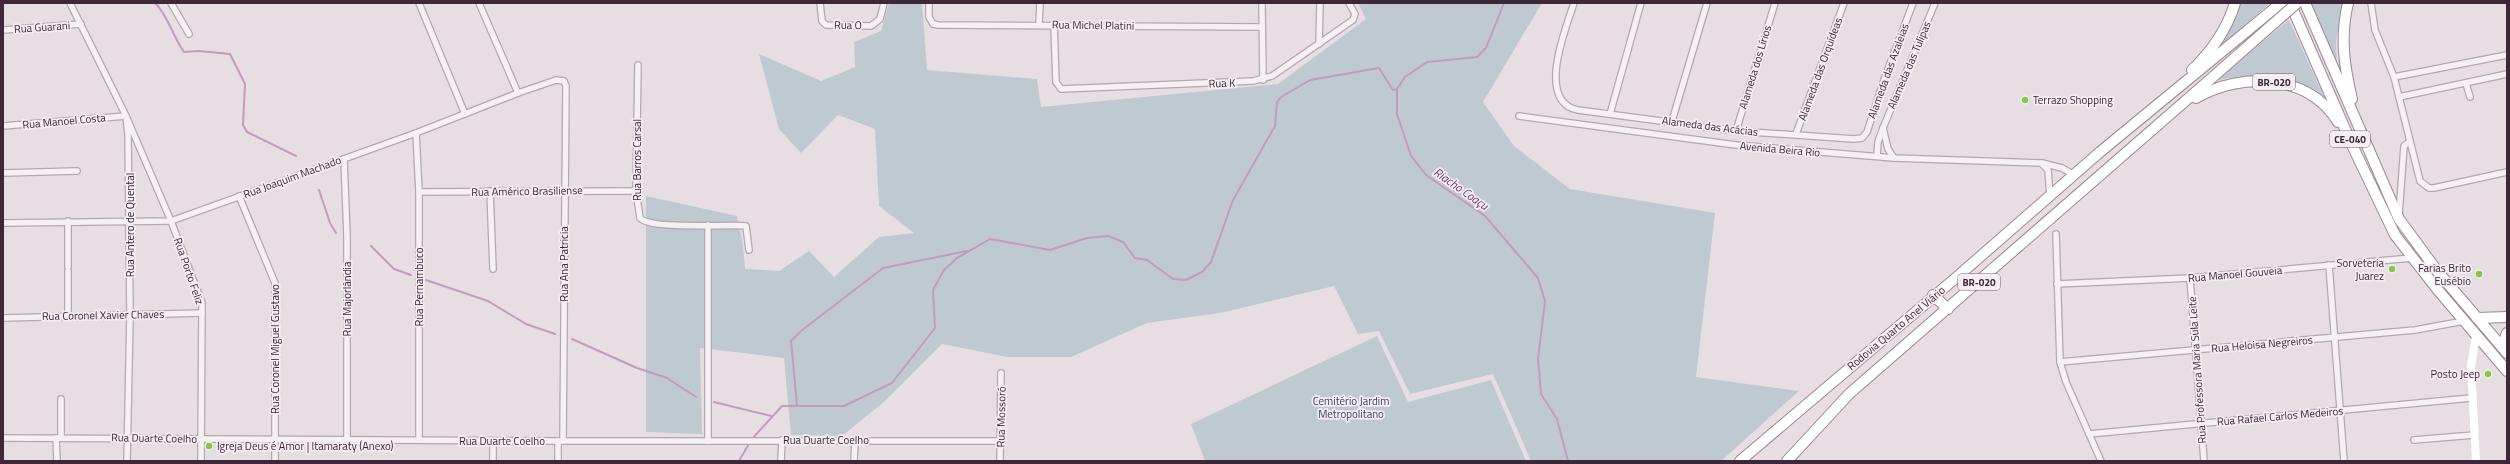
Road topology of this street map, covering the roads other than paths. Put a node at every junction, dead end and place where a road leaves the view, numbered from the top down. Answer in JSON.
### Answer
{"nodes":[{"id":1,"x":70,"y":3,"type":"edge"},
{"id":2,"x":171,"y":3,"type":"edge"},
{"id":3,"x":419,"y":3,"type":"edge"},
{"id":4,"x":479,"y":3,"type":"edge"},
{"id":5,"x":820,"y":3,"type":"edge"},
{"id":6,"x":884,"y":3,"type":"edge"},
{"id":7,"x":929,"y":3,"type":"edge"},
{"id":8,"x":1040,"y":3,"type":"edge"},
{"id":9,"x":1262,"y":3,"type":"edge"},
{"id":10,"x":1320,"y":3,"type":"edge"},
{"id":11,"x":1349,"y":3,"type":"edge"},
{"id":12,"x":1574,"y":3,"type":"edge"},
{"id":13,"x":1641,"y":3,"type":"edge"},
{"id":14,"x":1707,"y":3,"type":"edge"},
{"id":15,"x":1775,"y":3,"type":"edge"},
{"id":16,"x":1844,"y":3,"type":"edge"},
{"id":17,"x":1913,"y":3,"type":"edge"},
{"id":18,"x":1935,"y":3,"type":"edge"},
{"id":19,"x":2235,"y":3,"type":"edge"},
{"id":20,"x":2281,"y":3,"type":"edge"},
{"id":21,"x":2290,"y":3,"type":"edge"},
{"id":22,"x":2296,"y":3,"type":"edge"},
{"id":23,"x":2304,"y":3,"type":"edge"},
{"id":24,"x":2348,"y":3,"type":"edge"},
{"id":25,"x":2371,"y":3,"type":"edge"},
{"id":26,"x":81,"y":24,"type":"junction"},
{"id":27,"x":1039,"y":24,"type":"junction"},
{"id":28,"x":1054,"y":25,"type":"junction"},
{"id":29,"x":1261,"y":27,"type":"junction"},
{"id":30,"x":3,"y":30,"type":"edge"},
{"id":31,"x":189,"y":34,"type":"dead end"},
{"id":32,"x":1319,"y":44,"type":"junction"},
{"id":33,"x":2507,"y":55,"type":"edge"},
{"id":34,"x":638,"y":65,"type":"dead end"},
{"id":35,"x":2507,"y":74,"type":"edge"},
{"id":36,"x":2394,"y":77,"type":"junction"},
{"id":37,"x":1263,"y":80,"type":"junction"},
{"id":38,"x":2466,"y":83,"type":"junction"},
{"id":39,"x":566,"y":86,"type":"joint"},
{"id":40,"x":518,"y":93,"type":"junction"},
{"id":41,"x":2399,"y":97,"type":"junction"},
{"id":42,"x":2470,"y":97,"type":"dead end"},
{"id":43,"x":2177,"y":109,"type":"junction"},
{"id":44,"x":465,"y":114,"type":"junction"},
{"id":45,"x":1610,"y":114,"type":"junction"},
{"id":46,"x":126,"y":116,"type":"junction"},
{"id":47,"x":1519,"y":116,"type":"dead end"},
{"id":48,"x":2143,"y":117,"type":"junction"},
{"id":49,"x":1672,"y":122,"type":"junction"},
{"id":50,"x":3,"y":126,"type":"edge"},
{"id":51,"x":1883,"y":128,"type":"junction"},
{"id":52,"x":1736,"y":131,"type":"junction"},
{"id":53,"x":416,"y":133,"type":"junction"},
{"id":54,"x":1796,"y":134,"type":"junction"},
{"id":55,"x":1862,"y":138,"type":"joint"},
{"id":56,"x":2364,"y":141,"type":"junction"},
{"id":57,"x":2409,"y":142,"type":"junction"},
{"id":58,"x":2352,"y":145,"type":"junction"},
{"id":59,"x":1877,"y":156,"type":"junction"},
{"id":60,"x":1894,"y":158,"type":"junction"},
{"id":61,"x":344,"y":159,"type":"junction"},
{"id":62,"x":2042,"y":164,"type":"junction"},
{"id":63,"x":77,"y":171,"type":"dead end"},
{"id":64,"x":2507,"y":172,"type":"edge"},
{"id":65,"x":3,"y":173,"type":"edge"},
{"id":66,"x":2074,"y":175,"type":"junction"},
{"id":67,"x":564,"y":190,"type":"junction"},
{"id":68,"x":636,"y":190,"type":"junction"},
{"id":69,"x":418,"y":192,"type":"junction"},
{"id":70,"x":490,"y":192,"type":"junction"},
{"id":71,"x":239,"y":196,"type":"junction"},
{"id":72,"x":2050,"y":197,"type":"junction"},
{"id":73,"x":2399,"y":219,"type":"junction"},
{"id":74,"x":68,"y":221,"type":"junction"},
{"id":75,"x":171,"y":221,"type":"junction"},
{"id":76,"x":129,"y":222,"type":"junction"},
{"id":77,"x":3,"y":223,"type":"edge"},
{"id":78,"x":708,"y":225,"type":"junction"},
{"id":79,"x":2056,"y":234,"type":"dead end"},
{"id":80,"x":749,"y":250,"type":"dead end"},
{"id":81,"x":2412,"y":258,"type":"junction"},
{"id":82,"x":2329,"y":265,"type":"junction"},
{"id":83,"x":493,"y":269,"type":"dead end"},
{"id":84,"x":2190,"y":278,"type":"junction"},
{"id":85,"x":2057,"y":284,"type":"junction"},
{"id":86,"x":1933,"y":296,"type":"junction"},
{"id":87,"x":1948,"y":309,"type":"junction"},
{"id":88,"x":202,"y":313,"type":"junction"},
{"id":89,"x":130,"y":315,"type":"junction"},
{"id":90,"x":68,"y":316,"type":"junction"},
{"id":91,"x":2507,"y":317,"type":"edge"},
{"id":92,"x":3,"y":318,"type":"edge"},
{"id":93,"x":2477,"y":318,"type":"junction"},
{"id":94,"x":2464,"y":322,"type":"junction"},
{"id":95,"x":2507,"y":333,"type":"edge"},
{"id":96,"x":2476,"y":336,"type":"junction"},
{"id":97,"x":2336,"y":338,"type":"junction"},
{"id":98,"x":2196,"y":350,"type":"junction"},
{"id":99,"x":2504,"y":350,"type":"edge"},
{"id":100,"x":2060,"y":362,"type":"junction"},
{"id":101,"x":2507,"y":371,"type":"edge"},
{"id":102,"x":1001,"y":373,"type":"dead end"},
{"id":103,"x":2472,"y":398,"type":"junction"},
{"id":104,"x":61,"y":399,"type":"dead end"},
{"id":105,"x":2340,"y":411,"type":"junction"},
{"id":106,"x":2201,"y":424,"type":"junction"},
{"id":107,"x":2089,"y":434,"type":"junction"},
{"id":108,"x":2474,"y":435,"type":"junction"},
{"id":109,"x":3,"y":438,"type":"edge"},
{"id":110,"x":59,"y":438,"type":"junction"},
{"id":111,"x":127,"y":438,"type":"junction"},
{"id":112,"x":201,"y":439,"type":"junction"},
{"id":113,"x":275,"y":440,"type":"junction"},
{"id":114,"x":347,"y":440,"type":"junction"},
{"id":115,"x":419,"y":440,"type":"junction"},
{"id":116,"x":782,"y":440,"type":"junction"},
{"id":117,"x":2414,"y":440,"type":"dead end"},
{"id":118,"x":493,"y":441,"type":"junction"},
{"id":119,"x":560,"y":441,"type":"junction"},
{"id":120,"x":708,"y":441,"type":"junction"},
{"id":121,"x":854,"y":441,"type":"junction"},
{"id":122,"x":1001,"y":441,"type":"junction"},
{"id":123,"x":56,"y":461,"type":"edge"},
{"id":124,"x":127,"y":461,"type":"edge"},
{"id":125,"x":201,"y":461,"type":"edge"},
{"id":126,"x":275,"y":461,"type":"edge"},
{"id":127,"x":493,"y":461,"type":"edge"},
{"id":128,"x":558,"y":461,"type":"edge"},
{"id":129,"x":781,"y":461,"type":"edge"},
{"id":130,"x":854,"y":461,"type":"edge"},
{"id":131,"x":1000,"y":461,"type":"edge"},
{"id":132,"x":1740,"y":461,"type":"edge"},
{"id":133,"x":1787,"y":461,"type":"edge"},
{"id":134,"x":2101,"y":461,"type":"edge"},
{"id":135,"x":2204,"y":461,"type":"edge"},
{"id":136,"x":2344,"y":461,"type":"edge"},
{"id":137,"x":2476,"y":461,"type":"edge"}],
"edges":[{"from":1,"to":26,"type":"street","name":"Rua Antero de Quental"},
{"from":2,"to":31,"type":"street"},
{"from":3,"to":44,"type":"street"},
{"from":4,"to":40,"type":"street"},
{"from":5,"to":6,"type":"street","name":"Rua O"},
{"from":7,"to":27,"type":"street","name":"Rua Michel Platini"},
{"from":8,"to":27,"type":"street"},
{"from":9,"to":29,"type":"street"},
{"from":10,"to":32,"type":"street"},
{"from":11,"to":32,"type":"street","name":"Rua K"},
{"from":12,"to":45,"type":"street","name":"Alameda das Acácias"},
{"from":13,"to":45,"type":"street"},
{"from":14,"to":49,"type":"street"},
{"from":15,"to":52,"type":"street","name":"Alameda dos Lírios"},
{"from":16,"to":54,"type":"street","name":"Alameda das Orquídeas"},
{"from":17,"to":55,"type":"street","name":"Alameda das Azaleias"},
{"from":18,"to":51,"type":"street","name":"Alameda das Tulipas"},
{"from":19,"to":48,"type":"highway"},
{"from":20,"to":48,"type":"highway","number":"BR-020"},
{"from":21,"to":58,"type":"highway","number":"CE-040"},
{"from":22,"to":43,"type":"highway","number":"BR-020","bridge":true},
{"from":23,"to":56,"type":"highway","number":"CE-040"},
{"from":24,"to":56,"type":"highway"},
{"from":25,"to":36,"type":"street"},
{"from":26,"to":30,"type":"street","name":"Rua Guarani"},
{"from":26,"to":46,"type":"street","name":"Rua Antero de Quental"},
{"from":27,"to":28,"type":"street","name":"Rua Michel Platini"},
{"from":28,"to":29,"type":"street","name":"Rua Michel Platini"},
{"from":28,"to":37,"type":"street","name":"Rua K"},
{"from":29,"to":37,"type":"street"},
{"from":32,"to":37,"type":"street","name":"Rua K"},
{"from":33,"to":36,"type":"street"},
{"from":34,"to":68,"type":"street","name":"Rua Barros Carsal"},
{"from":35,"to":38,"type":"street"},
{"from":36,"to":41,"type":"street"},
{"from":38,"to":41,"type":"street"},
{"from":38,"to":42,"type":"street"},
{"from":39,"to":40,"type":"street","name":"Rua Joaquim Machado"},
{"from":39,"to":67,"type":"street","name":"Rua Ana Patricia"},
{"from":40,"to":44,"type":"street","name":"Rua Joaquim Machado"},
{"from":41,"to":57,"type":"street"},
{"from":43,"to":58,"type":"highway","number":"BR-020"},
{"from":43,"to":87,"type":"highway","name":"Rodovia Quarto Anel Viário","number":"BR-020"},
{"from":44,"to":53,"type":"street","name":"Rua Joaquim Machado"},
{"from":45,"to":49,"type":"street","name":"Alameda das Acácias"},
{"from":46,"to":50,"type":"street","name":"Rua Manoel Costa"},
{"from":46,"to":75,"type":"street","name":"Rua Porto Feliz"},
{"from":46,"to":76,"type":"street","name":"Rua Antero de Quental"},
{"from":47,"to":59,"type":"street","name":"Avenida Beira Rio"},
{"from":48,"to":66,"type":"highway","name":"Rodovia Quarto Anel Viário","number":"BR-020"},
{"from":49,"to":52,"type":"street","name":"Alameda das Acácias"},
{"from":51,"to":59,"type":"street","name":"Alameda das Tulipas"},
{"from":51,"to":60,"type":"street"},
{"from":52,"to":54,"type":"street","name":"Alameda das Acácias"},
{"from":53,"to":61,"type":"street","name":"Rua Joaquim Machado"},
{"from":53,"to":69,"type":"street","name":"Rua Pernambuco"},
{"from":54,"to":55,"type":"street","name":"Alameda das Acácias"},
{"from":56,"to":73,"type":"highway","number":"CE-040"},
{"from":57,"to":64,"type":"street"},
{"from":57,"to":73,"type":"street"},
{"from":58,"to":81,"type":"highway","number":"CE-040"},
{"from":59,"to":60,"type":"street","name":"Avenida Beira Rio"},
{"from":60,"to":62,"type":"street","name":"Avenida Beira Rio"},
{"from":61,"to":71,"type":"street","name":"Rua Joaquim Machado"},
{"from":61,"to":114,"type":"street","name":"Rua Majorlândia"},
{"from":62,"to":66,"type":"street","name":"Avenida Beira Rio"},
{"from":62,"to":72,"type":"street"},
{"from":63,"to":65,"type":"street"},
{"from":66,"to":72,"type":"highway","name":"Rodovia Quarto Anel Viário","number":"BR-020"},
{"from":67,"to":68,"type":"street","name":"Rua Américo Brasiliense"},
{"from":67,"to":70,"type":"street","name":"Rua Américo Brasiliense"},
{"from":67,"to":119,"type":"street","name":"Rua Ana Patricia"},
{"from":68,"to":78,"type":"street","name":"Rua Barros Carsal"},
{"from":69,"to":70,"type":"street","name":"Rua Américo Brasiliense"},
{"from":69,"to":115,"type":"street","name":"Rua Pernambuco"},
{"from":70,"to":83,"type":"street"},
{"from":71,"to":75,"type":"street","name":"Rua Joaquim Machado"},
{"from":71,"to":113,"type":"street","name":"Rua Coronel Miguel Gustavo"},
{"from":72,"to":86,"type":"highway","name":"Rodovia Quarto Anel Viário","number":"BR-020"},
{"from":73,"to":93,"type":"highway","number":"CE-040"},
{"from":74,"to":76,"type":"street","name":"Rua Joaquim Machado"},
{"from":74,"to":77,"type":"street","name":"Rua Joaquim Machado"},
{"from":74,"to":90,"type":"street"},
{"from":75,"to":76,"type":"street","name":"Rua Joaquim Machado"},
{"from":75,"to":88,"type":"street","name":"Rua Porto Feliz"},
{"from":76,"to":89,"type":"street","name":"Rua Antero de Quental"},
{"from":78,"to":80,"type":"street","name":"Rua Barros Carsal"},
{"from":78,"to":120,"type":"street"},
{"from":79,"to":85,"type":"street"},
{"from":81,"to":82,"type":"street","name":"Rua Manoel Gouveia"},
{"from":81,"to":94,"type":"highway","number":"CE-040"},
{"from":82,"to":84,"type":"street","name":"Rua Manoel Gouveia"},
{"from":82,"to":97,"type":"street"},
{"from":84,"to":85,"type":"street","name":"Rua Manoel Gouveia"},
{"from":84,"to":98,"type":"street","name":"Rua Professora Maria Sula Leite"},
{"from":85,"to":100,"type":"street"},
{"from":86,"to":87,"type":"highway"},
{"from":86,"to":132,"type":"highway","name":"Rodovia Quarto Anel Viário","number":"BR-020"},
{"from":87,"to":133,"type":"highway","name":"Rodovia Quarto Anel Viário","number":"BR-020"},
{"from":88,"to":89,"type":"street","name":"Rua Coronel Xavier Chaves"},
{"from":88,"to":112,"type":"street","name":"Rua Porto Feliz"},
{"from":89,"to":90,"type":"street","name":"Rua Coronel Xavier Chaves"},
{"from":89,"to":111,"type":"street","name":"Rua Antero de Quental"},
{"from":90,"to":92,"type":"street","name":"Rua Coronel Xavier Chaves"},
{"from":91,"to":93,"type":"highway"},
{"from":93,"to":99,"type":"highway","number":"CE-040"},
{"from":94,"to":96,"type":"highway","number":"CE-040"},
{"from":94,"to":97,"type":"street","name":"Rua Heloisa Negreiros"},
{"from":95,"to":99,"type":"highway"},
{"from":96,"to":101,"type":"highway","number":"CE-040"},
{"from":96,"to":103,"type":"street"},
{"from":97,"to":98,"type":"street","name":"Rua Heloisa Negreiros"},
{"from":97,"to":105,"type":"street"},
{"from":98,"to":100,"type":"street","name":"Rua Heloisa Negreiros"},
{"from":98,"to":106,"type":"street","name":"Rua Professora Maria Sula Leite"},
{"from":100,"to":107,"type":"street"},
{"from":102,"to":122,"type":"street","name":"Rua Mossoró"},
{"from":103,"to":105,"type":"street","name":"Rua Rafael Carlos Medeiros"},
{"from":103,"to":108,"type":"street"},
{"from":104,"to":110,"type":"street"},
{"from":105,"to":106,"type":"street","name":"Rua Rafael Carlos Medeiros"},
{"from":105,"to":136,"type":"street"},
{"from":106,"to":107,"type":"street","name":"Rua Rafael Carlos Medeiros"},
{"from":106,"to":135,"type":"street","name":"Rua Professora Maria Sula Leite"},
{"from":107,"to":134,"type":"street"},
{"from":108,"to":117,"type":"street"},
{"from":108,"to":137,"type":"street"},
{"from":109,"to":110,"type":"street","name":"Rua Duarte Coelho"},
{"from":110,"to":111,"type":"street","name":"Rua Duarte Coelho"},
{"from":110,"to":123,"type":"street"},
{"from":111,"to":112,"type":"street","name":"Rua Duarte Coelho"},
{"from":111,"to":124,"type":"street","name":"Rua Antero de Quental"},
{"from":112,"to":113,"type":"street","name":"Rua Duarte Coelho"},
{"from":112,"to":125,"type":"street","name":"Rua Porto Feliz"},
{"from":113,"to":114,"type":"street","name":"Rua Duarte Coelho"},
{"from":113,"to":126,"type":"street","name":"Rua Coronel Miguel Gustavo"},
{"from":114,"to":115,"type":"street","name":"Rua Duarte Coelho"},
{"from":115,"to":118,"type":"street","name":"Rua Duarte Coelho"},
{"from":116,"to":120,"type":"street","name":"Rua Duarte Coelho"},
{"from":116,"to":121,"type":"street","name":"Rua Duarte Coelho"},
{"from":116,"to":129,"type":"street"},
{"from":118,"to":119,"type":"street","name":"Rua Duarte Coelho"},
{"from":118,"to":127,"type":"street"},
{"from":119,"to":120,"type":"street","name":"Rua Duarte Coelho"},
{"from":119,"to":128,"type":"street","name":"Rua Ana Patricia"},
{"from":121,"to":122,"type":"street","name":"Rua Duarte Coelho"},
{"from":121,"to":130,"type":"street"},
{"from":122,"to":131,"type":"street","name":"Rua Mossoró"}]}
